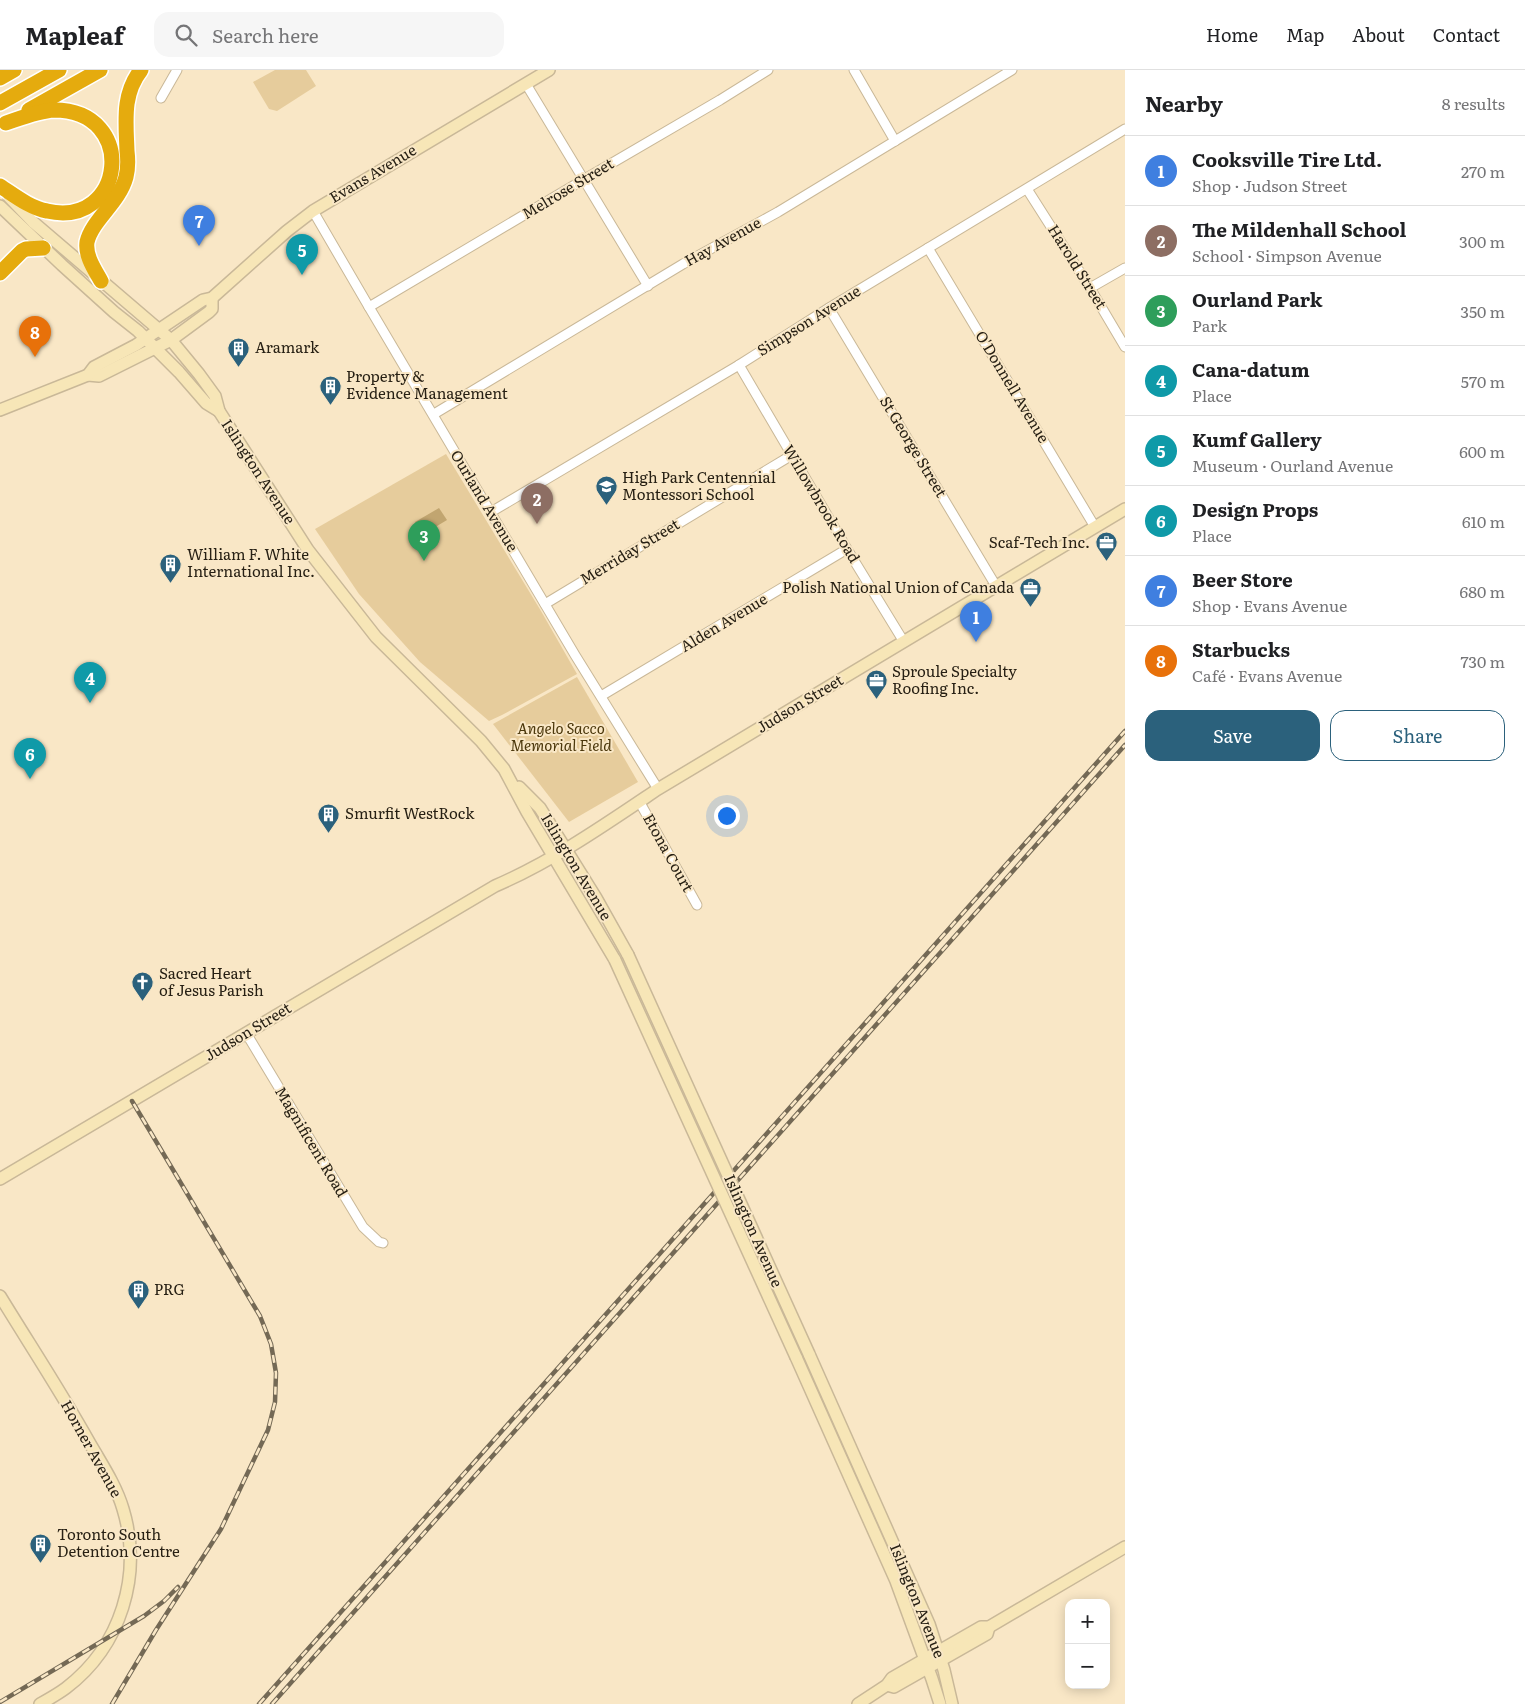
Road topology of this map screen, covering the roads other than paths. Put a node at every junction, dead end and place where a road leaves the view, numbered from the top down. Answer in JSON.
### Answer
{"nodes":[{"id":1,"x":14,"y":70,"type":"edge"},
{"id":2,"x":59,"y":70,"type":"edge"},
{"id":3,"x":100,"y":70,"type":"edge"},
{"id":4,"x":141,"y":70,"type":"edge"},
{"id":5,"x":177,"y":70,"type":"edge"},
{"id":6,"x":549,"y":70,"type":"edge"},
{"id":7,"x":768,"y":70,"type":"edge"},
{"id":8,"x":854,"y":70,"type":"edge"},
{"id":9,"x":1012,"y":70,"type":"edge"},
{"id":10,"x":0,"y":78,"type":"edge"},
{"id":11,"x":526,"y":84,"type":"junction"},
{"id":12,"x":161,"y":98,"type":"dead end"},
{"id":13,"x":0,"y":103,"type":"edge"},
{"id":14,"x":3,"y":125,"type":"edge"},
{"id":15,"x":1125,"y":129,"type":"edge"},
{"id":16,"x":895,"y":141,"type":"junction"},
{"id":17,"x":583,"y":180,"type":"junction"},
{"id":18,"x":0,"y":187,"type":"edge"},
{"id":19,"x":1027,"y":189,"type":"junction"},
{"id":20,"x":0,"y":206,"type":"edge"},
{"id":21,"x":313,"y":211,"type":"junction"},
{"id":22,"x":43,"y":248,"type":"junction"},
{"id":23,"x":928,"y":248,"type":"junction"},
{"id":24,"x":1125,"y":268,"type":"edge"},
{"id":25,"x":0,"y":273,"type":"edge"},
{"id":26,"x":101,"y":281,"type":"junction"},
{"id":27,"x":648,"y":286,"type":"junction"},
{"id":28,"x":1090,"y":288,"type":"junction"},
{"id":29,"x":212,"y":298,"type":"junction"},
{"id":30,"x":369,"y":308,"type":"junction"},
{"id":31,"x":829,"y":308,"type":"junction"},
{"id":32,"x":159,"y":330,"type":"junction"},
{"id":33,"x":146,"y":339,"type":"junction"},
{"id":34,"x":170,"y":340,"type":"junction"},
{"id":35,"x":1125,"y":347,"type":"edge"},
{"id":36,"x":156,"y":348,"type":"junction"},
{"id":37,"x":739,"y":365,"type":"junction"},
{"id":38,"x":88,"y":375,"type":"junction"},
{"id":39,"x":0,"y":410,"type":"edge"},
{"id":40,"x":219,"y":412,"type":"junction"},
{"id":41,"x":434,"y":414,"type":"junction"},
{"id":42,"x":792,"y":455,"type":"junction"},
{"id":43,"x":1125,"y":509,"type":"edge"},
{"id":44,"x":491,"y":512,"type":"junction"},
{"id":45,"x":1095,"y":527,"type":"junction"},
{"id":46,"x":847,"y":549,"type":"junction"},
{"id":47,"x":996,"y":586,"type":"junction"},
{"id":48,"x":545,"y":604,"type":"junction"},
{"id":49,"x":904,"y":642,"type":"junction"},
{"id":50,"x":601,"y":696,"type":"junction"},
{"id":51,"x":512,"y":781,"type":"junction"},
{"id":52,"x":658,"y":789,"type":"junction"},
{"id":53,"x":635,"y":804,"type":"junction"},
{"id":54,"x":563,"y":846,"type":"junction"},
{"id":55,"x":552,"y":852,"type":"junction"},
{"id":56,"x":696,"y":905,"type":"dead end"},
{"id":57,"x":246,"y":1033,"type":"junction"},
{"id":58,"x":0,"y":1179,"type":"edge"},
{"id":59,"x":383,"y":1243,"type":"dead end"},
{"id":60,"x":0,"y":1296,"type":"edge"},
{"id":61,"x":1125,"y":1547,"type":"edge"},
{"id":62,"x":940,"y":1655,"type":"junction"},
{"id":63,"x":926,"y":1663,"type":"junction"},
{"id":64,"x":40,"y":1704,"type":"edge"},
{"id":65,"x":858,"y":1704,"type":"edge"},
{"id":66,"x":940,"y":1704,"type":"edge"},
{"id":67,"x":952,"y":1704,"type":"edge"}],
"edges":[{"from":1,"to":10,"type":"highway"},
{"from":2,"to":13,"type":"highway"},
{"from":3,"to":14,"type":"highway"},
{"from":4,"to":26,"type":"highway"},
{"from":5,"to":12,"type":"street"},
{"from":6,"to":11,"type":"main road","name":"Evans Avenue"},
{"from":7,"to":17,"type":"street","name":"Melrose Street"},
{"from":8,"to":16,"type":"street"},
{"from":9,"to":16,"type":"street","name":"Hay Avenue"},
{"from":11,"to":17,"type":"street"},
{"from":11,"to":21,"type":"main road","name":"Evans Avenue"},
{"from":14,"to":18,"type":"highway"},
{"from":15,"to":19,"type":"street","name":"Simpson Avenue"},
{"from":16,"to":27,"type":"street","name":"Hay Avenue"},
{"from":17,"to":27,"type":"street"},
{"from":17,"to":30,"type":"street","name":"Melrose Street"},
{"from":18,"to":26,"type":"main road","name":"Islington Avenue"},
{"from":19,"to":23,"type":"street","name":"Simpson Avenue"},
{"from":19,"to":28,"type":"street","name":"Harold Street"},
{"from":20,"to":22,"type":"main road","name":"Islington Avenue"},
{"from":21,"to":29,"type":"main road","name":"Evans Avenue"},
{"from":21,"to":30,"type":"street","name":"Ourland Avenue"},
{"from":22,"to":25,"type":"highway"},
{"from":22,"to":33,"type":"main road","name":"Islington Avenue"},
{"from":23,"to":31,"type":"street","name":"Simpson Avenue"},
{"from":23,"to":45,"type":"street","name":"O'Donnell Avenue"},
{"from":24,"to":28,"type":"street"},
{"from":26,"to":32,"type":"main road","name":"Islington Avenue"},
{"from":27,"to":41,"type":"street","name":"Hay Avenue"},
{"from":28,"to":35,"type":"street","name":"Harold Street"},
{"from":29,"to":32,"type":"main road","name":"Evans Avenue"},
{"from":29,"to":34,"type":"main road","name":"Evans Avenue"},
{"from":30,"to":41,"type":"street","name":"Ourland Avenue"},
{"from":31,"to":37,"type":"street","name":"Simpson Avenue"},
{"from":31,"to":47,"type":"street","name":"St George Street"},
{"from":32,"to":33,"type":"main road","name":"Evans Avenue"},
{"from":32,"to":34,"type":"main road","name":"Islington Avenue"},
{"from":33,"to":36,"type":"main road","name":"Islington Avenue"},
{"from":33,"to":38,"type":"main road","name":"Evans Avenue"},
{"from":34,"to":36,"type":"main road","name":"Evans Avenue"},
{"from":34,"to":40,"type":"main road","name":"Islington Avenue"},
{"from":36,"to":38,"type":"main road","name":"Evans Avenue"},
{"from":36,"to":40,"type":"main road","name":"Islington Avenue"},
{"from":37,"to":42,"type":"street","name":"Willowbrook Road"},
{"from":37,"to":44,"type":"street","name":"Simpson Avenue"},
{"from":38,"to":39,"type":"main road","name":"Evans Avenue"},
{"from":40,"to":51,"type":"main road","name":"Islington Avenue"},
{"from":41,"to":44,"type":"street","name":"Ourland Avenue"},
{"from":42,"to":46,"type":"street","name":"Willowbrook Road"},
{"from":42,"to":48,"type":"street","name":"Merriday Street"},
{"from":43,"to":45,"type":"main road","name":"Judson Street"},
{"from":44,"to":48,"type":"street","name":"Ourland Avenue"},
{"from":45,"to":47,"type":"main road","name":"Judson Street"},
{"from":46,"to":49,"type":"street","name":"Willowbrook Road"},
{"from":46,"to":50,"type":"street","name":"Alden Avenue"},
{"from":47,"to":49,"type":"main road","name":"Judson Street"},
{"from":48,"to":50,"type":"street","name":"Ourland Avenue"},
{"from":49,"to":52,"type":"main road","name":"Judson Street"},
{"from":50,"to":52,"type":"street","name":"Ourland Avenue"},
{"from":51,"to":54,"type":"main road","name":"Islington Avenue"},
{"from":51,"to":55,"type":"main road","name":"Islington Avenue"},
{"from":52,"to":53,"type":"main road","name":"Judson Street"},
{"from":53,"to":54,"type":"main road","name":"Judson Street"},
{"from":53,"to":56,"type":"street","name":"Etona Court"},
{"from":54,"to":55,"type":"main road","name":"Judson Street"},
{"from":54,"to":62,"type":"main road","name":"Islington Avenue","bridge":true},
{"from":55,"to":57,"type":"main road","name":"Judson Street"},
{"from":55,"to":63,"type":"main road","name":"Islington Avenue","bridge":true},
{"from":57,"to":58,"type":"main road","name":"Judson Street"},
{"from":57,"to":59,"type":"street","name":"Magnificent Road"},
{"from":60,"to":64,"type":"main road","name":"Horner Avenue"},
{"from":61,"to":62,"type":"main road"},
{"from":62,"to":63,"type":"main road"},
{"from":62,"to":67,"type":"main road","name":"Islington Avenue"},
{"from":63,"to":65,"type":"main road"},
{"from":63,"to":66,"type":"main road","name":"Islington Avenue"}]}
